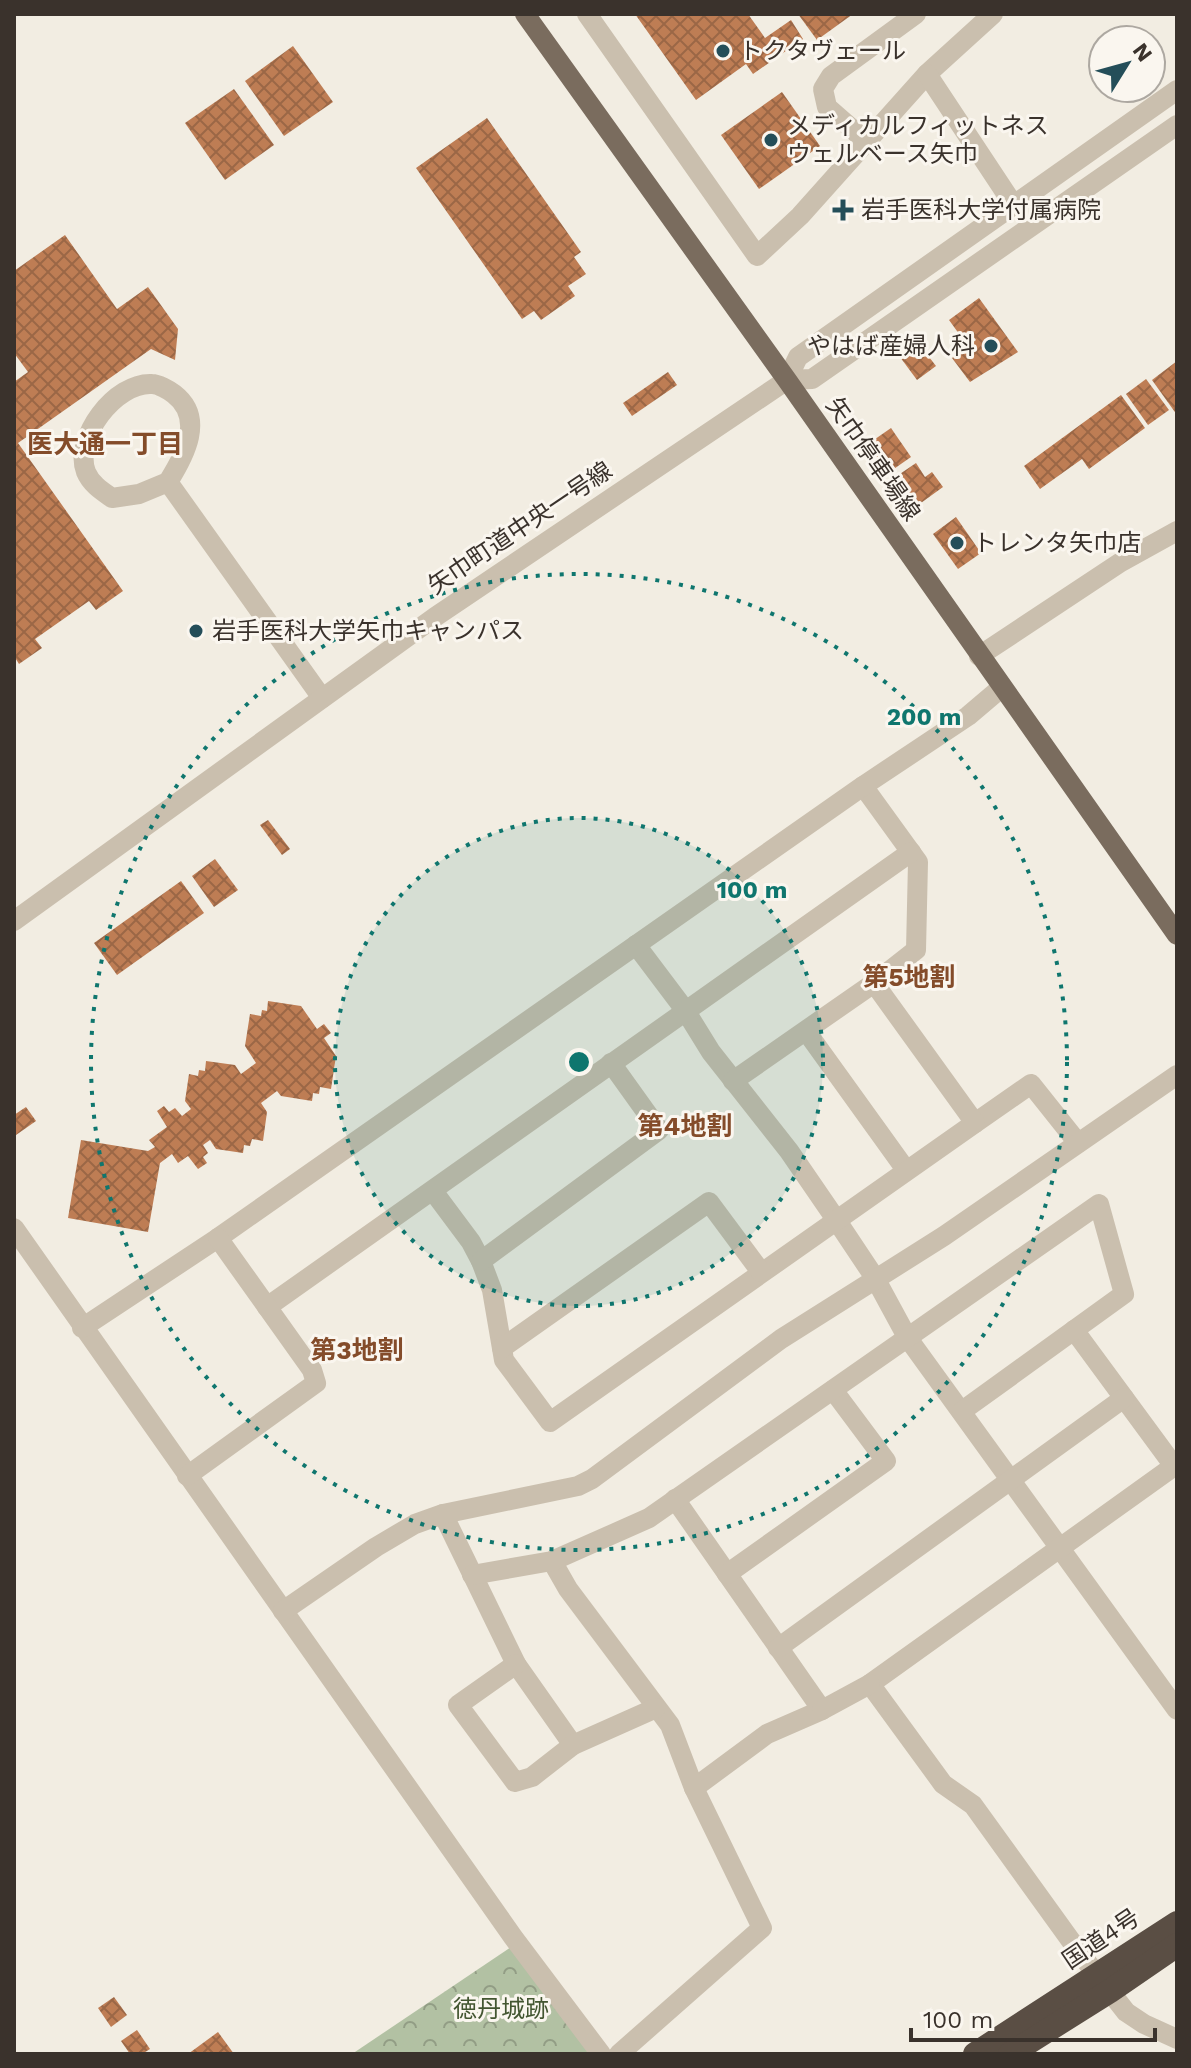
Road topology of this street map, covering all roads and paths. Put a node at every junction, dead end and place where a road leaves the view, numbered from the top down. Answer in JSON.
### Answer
{"nodes":[{"id":1,"x":525,"y":14,"type":"edge"},
{"id":2,"x":587,"y":14,"type":"edge"},
{"id":3,"x":916,"y":14,"type":"edge"},
{"id":4,"x":993,"y":14,"type":"edge"},
{"id":5,"x":927,"y":74,"type":"junction"},
{"id":6,"x":1177,"y":90,"type":"edge"},
{"id":7,"x":1177,"y":125,"type":"edge"},
{"id":8,"x":867,"y":142,"type":"junction"},
{"id":9,"x":1013,"y":204,"type":"junction"},
{"id":10,"x":787,"y":380,"type":"junction"},
{"id":11,"x":168,"y":482,"type":"junction"},
{"id":12,"x":1173,"y":542,"type":"edge"},
{"id":13,"x":979,"y":656,"type":"junction"},
{"id":14,"x":1001,"y":688,"type":"junction"},
{"id":15,"x":322,"y":698,"type":"junction"},
{"id":16,"x":863,"y":786,"type":"junction"},
{"id":17,"x":911,"y":852,"type":"junction"},
{"id":18,"x":14,"y":921,"type":"edge"},
{"id":19,"x":1177,"y":935,"type":"edge"},
{"id":20,"x":636,"y":945,"type":"junction"},
{"id":21,"x":874,"y":983,"type":"junction"},
{"id":22,"x":685,"y":1010,"type":"junction"},
{"id":23,"x":806,"y":1031,"type":"junction"},
{"id":24,"x":611,"y":1063,"type":"junction"},
{"id":25,"x":733,"y":1081,"type":"junction"},
{"id":26,"x":1174,"y":1083,"type":"edge"},
{"id":27,"x":975,"y":1123,"type":"junction"},
{"id":28,"x":1078,"y":1143,"type":"junction"},
{"id":29,"x":906,"y":1170,"type":"junction"},
{"id":30,"x":433,"y":1191,"type":"junction"},
{"id":31,"x":837,"y":1221,"type":"junction"},
{"id":32,"x":14,"y":1228,"type":"edge"},
{"id":33,"x":218,"y":1238,"type":"junction"},
{"id":34,"x":481,"y":1261,"type":"junction"},
{"id":35,"x":761,"y":1272,"type":"junction"},
{"id":36,"x":875,"y":1278,"type":"junction"},
{"id":37,"x":267,"y":1307,"type":"junction"},
{"id":38,"x":82,"y":1328,"type":"junction"},
{"id":39,"x":1074,"y":1330,"type":"junction"},
{"id":40,"x":907,"y":1337,"type":"junction"},
{"id":41,"x":502,"y":1348,"type":"junction"},
{"id":42,"x":833,"y":1390,"type":"junction"},
{"id":43,"x":1124,"y":1398,"type":"junction"},
{"id":44,"x":962,"y":1411,"type":"junction"},
{"id":45,"x":1175,"y":1465,"type":"edge"},
{"id":46,"x":187,"y":1476,"type":"junction"},
{"id":47,"x":1012,"y":1479,"type":"junction"},
{"id":48,"x":675,"y":1499,"type":"junction"},
{"id":49,"x":443,"y":1514,"type":"junction"},
{"id":50,"x":1059,"y":1548,"type":"junction"},
{"id":51,"x":552,"y":1561,"type":"junction"},
{"id":52,"x":727,"y":1574,"type":"junction"},
{"id":53,"x":472,"y":1575,"type":"junction"},
{"id":54,"x":283,"y":1611,"type":"junction"},
{"id":55,"x":778,"y":1648,"type":"junction"},
{"id":56,"x":516,"y":1664,"type":"junction"},
{"id":57,"x":870,"y":1684,"type":"junction"},
{"id":58,"x":656,"y":1708,"type":"junction"},
{"id":59,"x":822,"y":1710,"type":"junction"},
{"id":60,"x":1177,"y":1710,"type":"edge"},
{"id":61,"x":573,"y":1745,"type":"junction"},
{"id":62,"x":694,"y":1788,"type":"junction"},
{"id":63,"x":1177,"y":1923,"type":"edge"},
{"id":64,"x":1177,"y":1945,"type":"edge"},
{"id":65,"x":1104,"y":1984,"type":"junction"},
{"id":66,"x":1177,"y":2039,"type":"edge"},
{"id":67,"x":601,"y":2054,"type":"edge"},
{"id":68,"x":619,"y":2054,"type":"edge"},
{"id":69,"x":975,"y":2054,"type":"edge"},
{"id":70,"x":1010,"y":2054,"type":"edge"}],
"edges":[{"from":1,"to":10,"type":"main road","name":"矢巾停車場線"},
{"from":2,"to":8,"type":"street"},
{"from":3,"to":8,"type":"street"},
{"from":4,"to":5,"type":"street"},
{"from":5,"to":8,"type":"street"},
{"from":5,"to":9,"type":"street"},
{"from":6,"to":9,"type":"street","name":"矢巾町道中央一号線"},
{"from":7,"to":10,"type":"street","name":"矢巾町道中央一号線"},
{"from":9,"to":10,"type":"street","name":"矢巾町道中央一号線"},
{"from":10,"to":13,"type":"main road","name":"矢巾停車場線"},
{"from":10,"to":15,"type":"street","name":"矢巾町道中央一号線"},
{"from":11,"to":11,"type":"street"},
{"from":11,"to":15,"type":"street"},
{"from":12,"to":13,"type":"street"},
{"from":13,"to":14,"type":"main road","name":"矢巾停車場線"},
{"from":14,"to":16,"type":"street"},
{"from":14,"to":19,"type":"main road","name":"矢巾停車場線"},
{"from":15,"to":18,"type":"street","name":"矢巾町道中央一号線"},
{"from":16,"to":17,"type":"street"},
{"from":16,"to":20,"type":"street"},
{"from":17,"to":21,"type":"street"},
{"from":17,"to":22,"type":"street"},
{"from":20,"to":22,"type":"street"},
{"from":20,"to":33,"type":"street"},
{"from":21,"to":23,"type":"street"},
{"from":21,"to":27,"type":"street"},
{"from":22,"to":24,"type":"street"},
{"from":22,"to":25,"type":"street"},
{"from":23,"to":25,"type":"street"},
{"from":23,"to":29,"type":"street"},
{"from":24,"to":30,"type":"street"},
{"from":24,"to":34,"type":"street"},
{"from":25,"to":31,"type":"street"},
{"from":26,"to":28,"type":"street"},
{"from":27,"to":28,"type":"street"},
{"from":27,"to":29,"type":"street"},
{"from":28,"to":36,"type":"street"},
{"from":29,"to":31,"type":"street"},
{"from":30,"to":34,"type":"street"},
{"from":30,"to":37,"type":"street"},
{"from":31,"to":35,"type":"street"},
{"from":31,"to":36,"type":"street"},
{"from":32,"to":38,"type":"street"},
{"from":33,"to":37,"type":"street"},
{"from":33,"to":38,"type":"street"},
{"from":34,"to":41,"type":"street"},
{"from":35,"to":41,"type":"street"},
{"from":35,"to":41,"type":"street"},
{"from":36,"to":40,"type":"street"},
{"from":36,"to":49,"type":"street"},
{"from":37,"to":46,"type":"street"},
{"from":38,"to":46,"type":"street"},
{"from":39,"to":40,"type":"street"},
{"from":39,"to":43,"type":"street"},
{"from":39,"to":44,"type":"street"},
{"from":40,"to":42,"type":"street"},
{"from":40,"to":44,"type":"street"},
{"from":42,"to":48,"type":"street"},
{"from":42,"to":52,"type":"street"},
{"from":43,"to":45,"type":"street"},
{"from":43,"to":47,"type":"street"},
{"from":44,"to":47,"type":"street"},
{"from":45,"to":50,"type":"street"},
{"from":46,"to":54,"type":"street"},
{"from":47,"to":50,"type":"street"},
{"from":47,"to":55,"type":"street"},
{"from":48,"to":51,"type":"street"},
{"from":48,"to":52,"type":"street"},
{"from":49,"to":53,"type":"street"},
{"from":49,"to":54,"type":"street"},
{"from":50,"to":57,"type":"street"},
{"from":50,"to":60,"type":"street"},
{"from":51,"to":53,"type":"street"},
{"from":51,"to":58,"type":"street"},
{"from":52,"to":55,"type":"street"},
{"from":53,"to":56,"type":"street"},
{"from":54,"to":67,"type":"street"},
{"from":55,"to":59,"type":"street"},
{"from":56,"to":61,"type":"street"},
{"from":56,"to":61,"type":"street"},
{"from":57,"to":59,"type":"street"},
{"from":57,"to":65,"type":"street"},
{"from":58,"to":61,"type":"street"},
{"from":58,"to":62,"type":"street"},
{"from":59,"to":62,"type":"street"},
{"from":62,"to":68,"type":"street"},
{"from":63,"to":65,"type":"highway","name":"国道4号"},
{"from":64,"to":65,"type":"highway","name":"国道4号"},
{"from":65,"to":66,"type":"street"},
{"from":65,"to":69,"type":"highway","name":"国道4号"},
{"from":65,"to":70,"type":"highway","name":"国道4号"}]}
